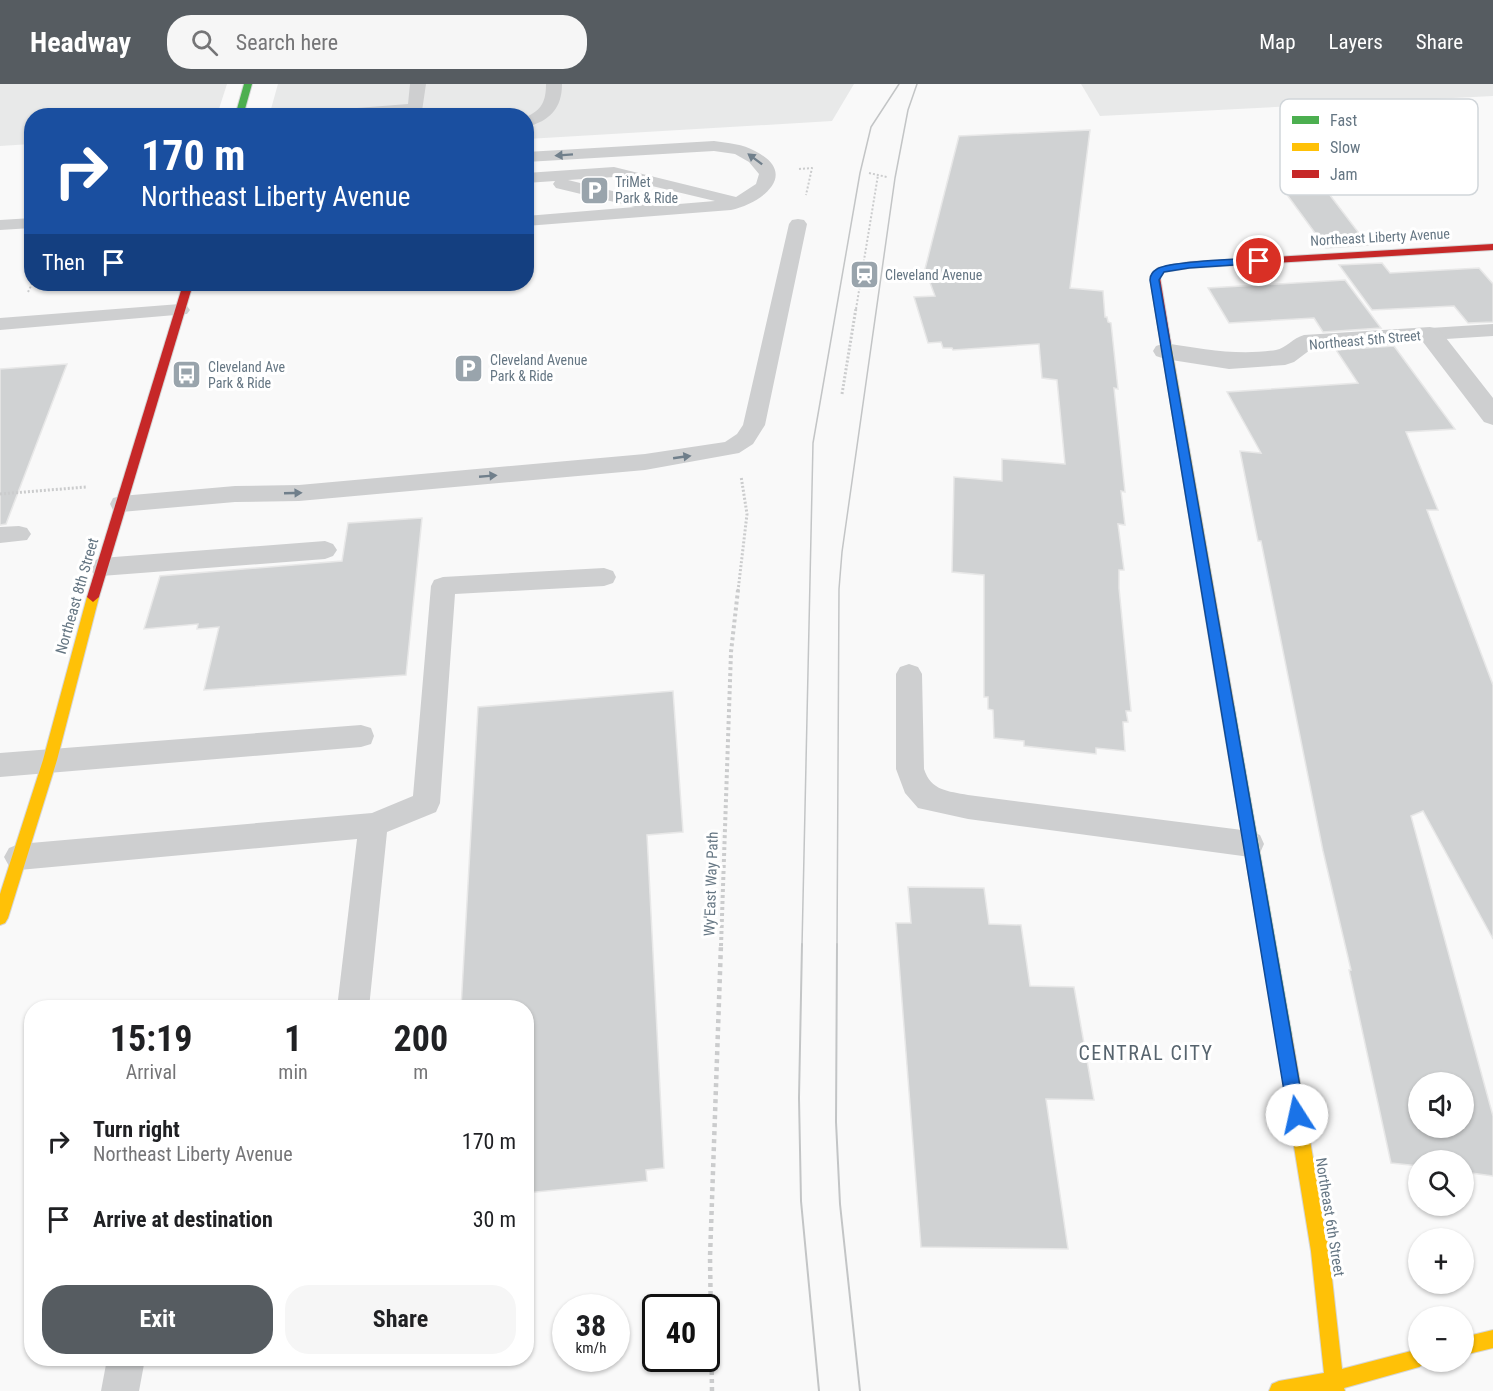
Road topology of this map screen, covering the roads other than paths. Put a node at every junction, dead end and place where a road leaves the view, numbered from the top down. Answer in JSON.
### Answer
{"nodes":[{"id":1,"x":248,"y":84,"type":"edge"},
{"id":2,"x":418,"y":84,"type":"edge"},
{"id":3,"x":554,"y":84,"type":"edge"},
{"id":4,"x":241,"y":108,"type":"edge"},
{"id":5,"x":416,"y":108,"type":"edge"},
{"id":6,"x":534,"y":119,"type":"edge"},
{"id":7,"x":534,"y":156,"type":"edge"},
{"id":8,"x":574,"y":175,"type":"junction"},
{"id":9,"x":534,"y":180,"type":"edge"},
{"id":10,"x":534,"y":182,"type":"edge"},
{"id":11,"x":534,"y":183,"type":"edge"},
{"id":12,"x":743,"y":202,"type":"junction"},
{"id":13,"x":714,"y":208,"type":"junction"},
{"id":14,"x":534,"y":209,"type":"edge"},
{"id":15,"x":534,"y":210,"type":"edge"},
{"id":16,"x":673,"y":211,"type":"junction"},
{"id":17,"x":632,"y":214,"type":"junction"},
{"id":18,"x":590,"y":217,"type":"junction"},
{"id":19,"x":548,"y":220,"type":"junction"},
{"id":20,"x":534,"y":221,"type":"edge"},
{"id":21,"x":24,"y":224,"type":"edge"},
{"id":22,"x":798,"y":224,"type":"dead end"},
{"id":23,"x":0,"y":225,"type":"edge"},
{"id":24,"x":1493,"y":247,"type":"edge"},
{"id":25,"x":1161,"y":270,"type":"joint"},
{"id":26,"x":186,"y":291,"type":"edge"},
{"id":27,"x":180,"y":310,"type":"junction"},
{"id":28,"x":0,"y":324,"type":"edge"},
{"id":29,"x":1493,"y":330,"type":"edge"},
{"id":30,"x":1430,"y":334,"type":"junction"},
{"id":31,"x":1165,"y":351,"type":"junction"},
{"id":32,"x":1493,"y":416,"type":"edge"},
{"id":33,"x":121,"y":504,"type":"junction"},
{"id":34,"x":325,"y":550,"type":"dead end"},
{"id":35,"x":101,"y":567,"type":"junction"},
{"id":36,"x":604,"y":577,"type":"dead end"},
{"id":37,"x":909,"y":674,"type":"dead end"},
{"id":38,"x":361,"y":736,"type":"dead end"},
{"id":39,"x":50,"y":760,"type":"junction"},
{"id":40,"x":0,"y":765,"type":"edge"},
{"id":41,"x":373,"y":825,"type":"junction"},
{"id":42,"x":1250,"y":844,"type":"junction"},
{"id":43,"x":19,"y":857,"type":"junction"},
{"id":44,"x":0,"y":918,"type":"edge"},
{"id":45,"x":354,"y":1000,"type":"edge"},
{"id":46,"x":1493,"y":1339,"type":"edge"},
{"id":47,"x":1474,"y":1344,"type":"edge"},
{"id":48,"x":1408,"y":1362,"type":"edge"},
{"id":49,"x":125,"y":1366,"type":"edge"},
{"id":50,"x":1334,"y":1386,"type":"edge"},
{"id":51,"x":120,"y":1391,"type":"edge"},
{"id":52,"x":1279,"y":1391,"type":"edge"}],
"edges":[{"from":1,"to":4,"type":"street"},
{"from":2,"to":5,"type":"lane"},
{"from":3,"to":6,"type":"lane"},
{"from":12,"to":7,"type":"lane","one_way":true},
{"from":8,"to":9,"type":"lane"},
{"from":8,"to":12,"type":"lane"},
{"from":8,"to":13,"type":"lane"},
{"from":10,"to":16,"type":"lane"},
{"from":11,"to":17,"type":"lane"},
{"from":12,"to":13,"type":"lane"},
{"from":13,"to":16,"type":"lane"},
{"from":14,"to":18,"type":"lane"},
{"from":15,"to":19,"type":"lane"},
{"from":16,"to":17,"type":"lane"},
{"from":17,"to":18,"type":"lane"},
{"from":18,"to":19,"type":"lane"},
{"from":19,"to":20,"type":"lane"},
{"from":21,"to":23,"type":"lane"},
{"from":33,"to":22,"type":"lane","one_way":true},
{"from":24,"to":25,"type":"street","name":"Northeast Liberty Avenue"},
{"from":25,"to":31,"type":"street","name":"Northeast 6th Street"},
{"from":26,"to":27,"type":"street","name":"Northeast 8th Street"},
{"from":27,"to":28,"type":"lane"},
{"from":27,"to":33,"type":"street","name":"Northeast 8th Street"},
{"from":29,"to":30,"type":"lane"},
{"from":30,"to":31,"type":"street","name":"Northeast 5th Street"},
{"from":30,"to":32,"type":"street","name":"Northeast 5th Street"},
{"from":31,"to":42,"type":"street","name":"Northeast 6th Street"},
{"from":33,"to":35,"type":"street","name":"Northeast 8th Street"},
{"from":34,"to":35,"type":"lane"},
{"from":35,"to":39,"type":"street","name":"Northeast 8th Street"},
{"from":36,"to":41,"type":"lane"},
{"from":37,"to":42,"type":"lane"},
{"from":38,"to":39,"type":"lane"},
{"from":39,"to":40,"type":"lane"},
{"from":39,"to":43,"type":"street","name":"Northeast 8th Street"},
{"from":41,"to":43,"type":"lane"},
{"from":41,"to":45,"type":"lane"},
{"from":42,"to":50,"type":"street","name":"Northeast 6th Street"},
{"from":43,"to":44,"type":"street","name":"Northeast 8th Street"},
{"from":46,"to":47,"type":"street"},
{"from":48,"to":50,"type":"street"},
{"from":49,"to":51,"type":"lane"},
{"from":50,"to":52,"type":"street"}]}
